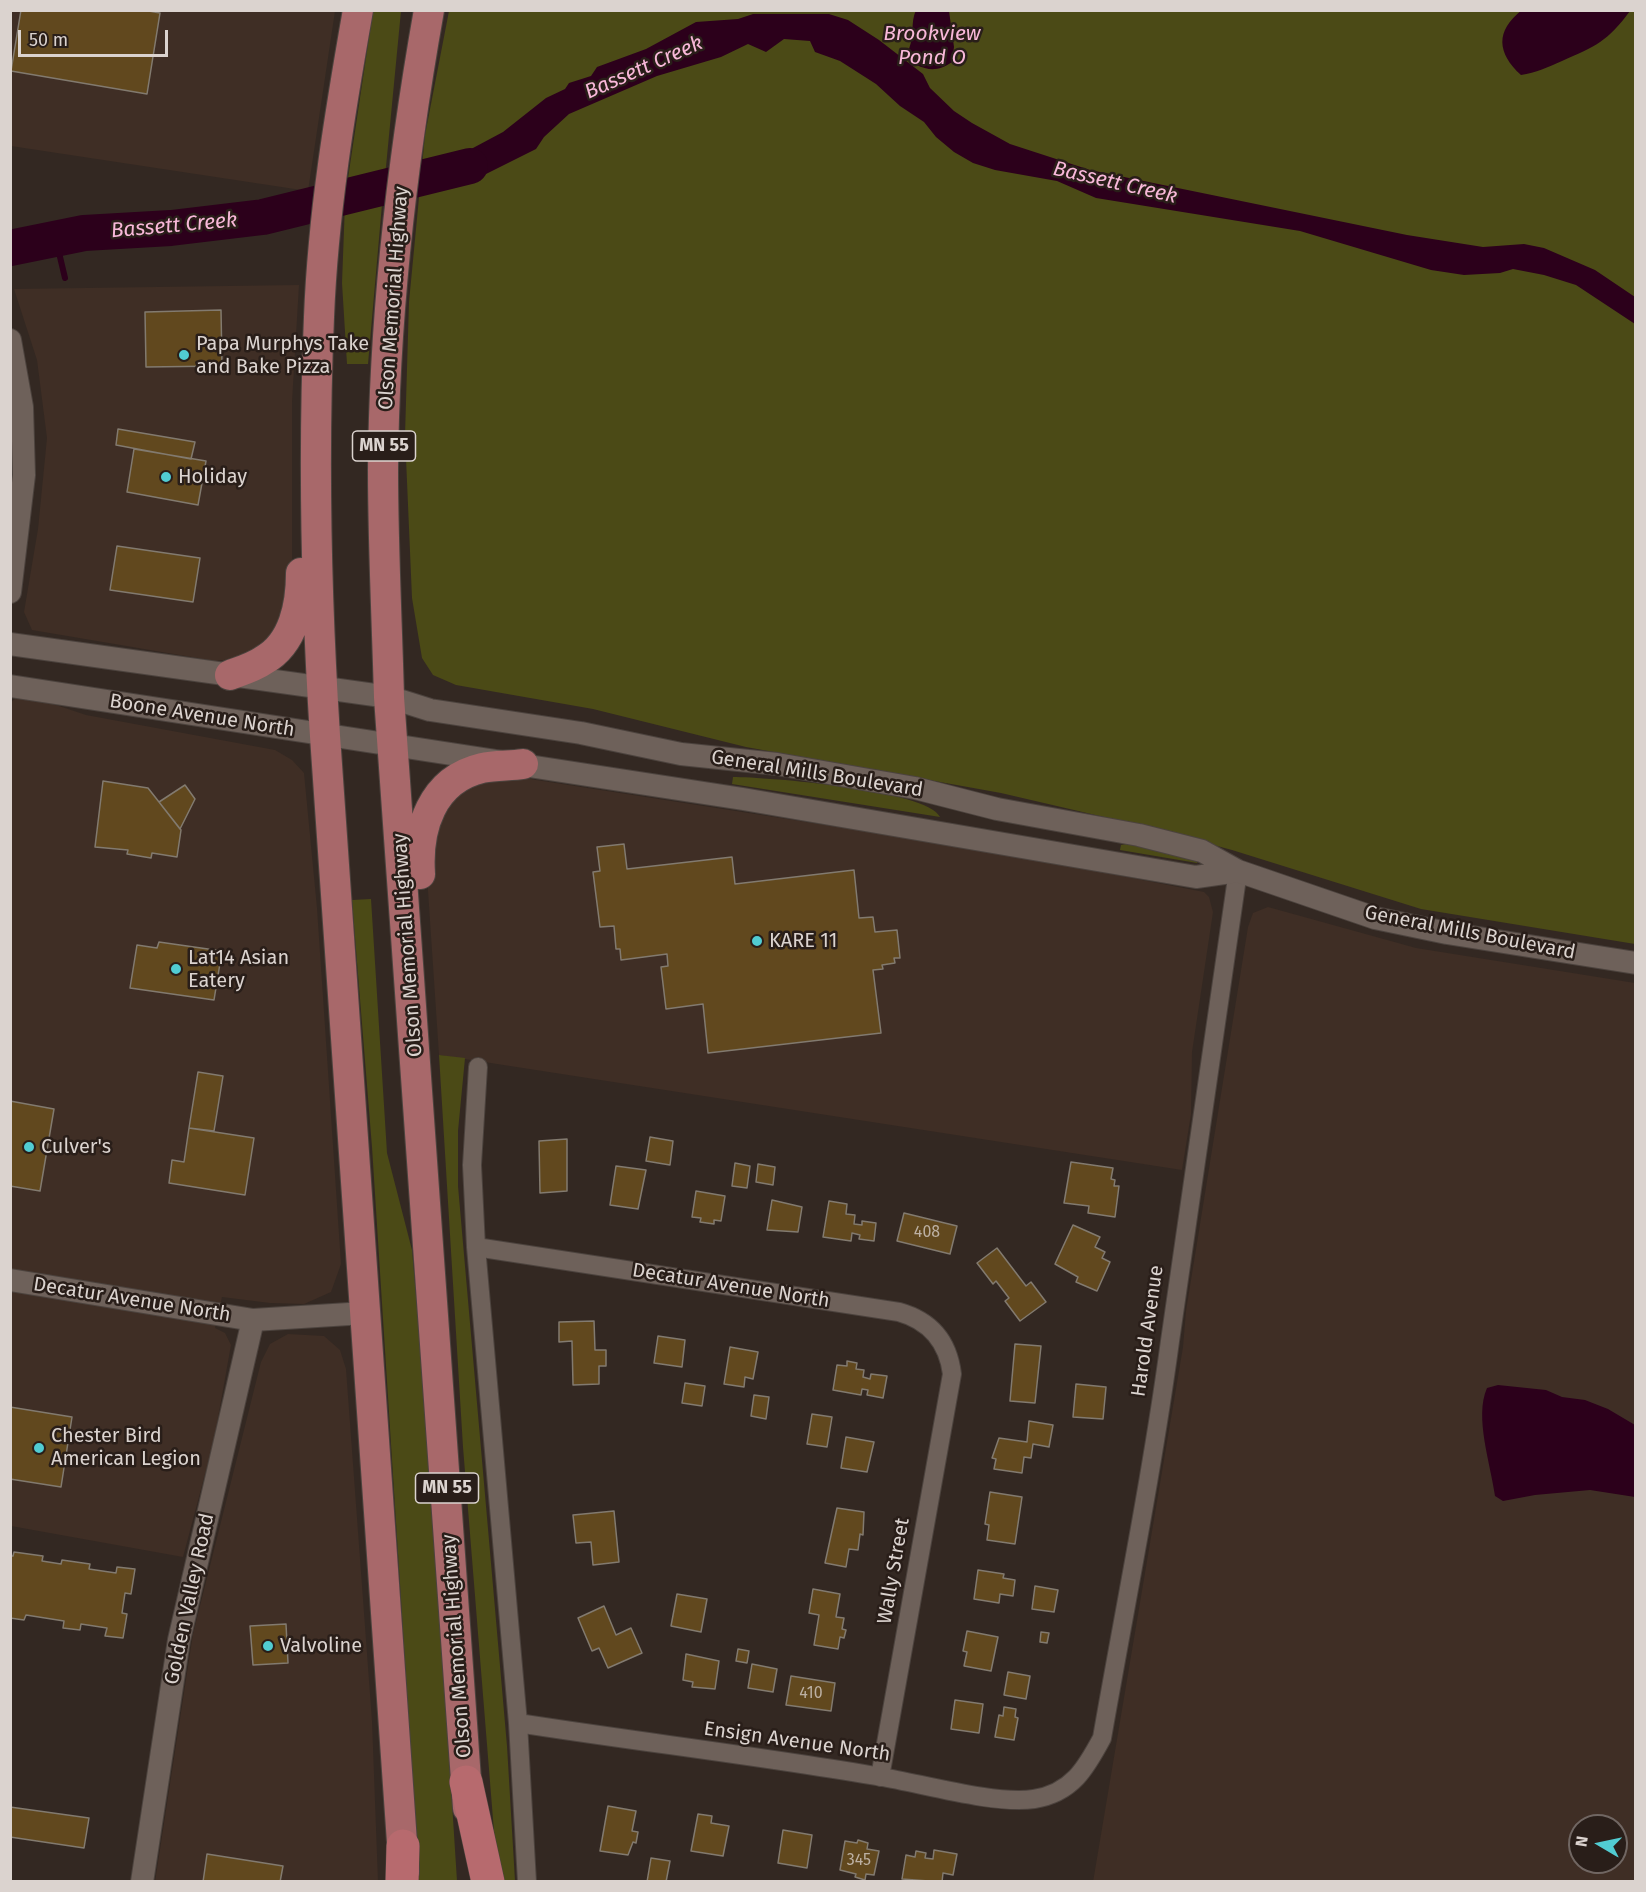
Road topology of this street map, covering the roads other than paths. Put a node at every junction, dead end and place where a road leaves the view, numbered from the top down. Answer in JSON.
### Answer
{"nodes":[{"id":1,"x":358,"y":10,"type":"edge"},
{"id":2,"x":411,"y":10,"type":"edge"},
{"id":3,"x":429,"y":10,"type":"edge"},
{"id":4,"x":415,"y":89,"type":"junction"},
{"id":5,"x":10,"y":340,"type":"edge"},
{"id":6,"x":318,"y":354,"type":"junction"},
{"id":7,"x":10,"y":592,"type":"edge"},
{"id":8,"x":10,"y":644,"type":"edge"},
{"id":9,"x":230,"y":675,"type":"junction"},
{"id":10,"x":10,"y":686,"type":"edge"},
{"id":11,"x":322,"y":689,"type":"junction"},
{"id":12,"x":389,"y":697,"type":"junction"},
{"id":13,"x":325,"y":736,"type":"junction"},
{"id":14,"x":394,"y":746,"type":"junction"},
{"id":15,"x":523,"y":764,"type":"junction"},
{"id":16,"x":1238,"y":871,"type":"junction"},
{"id":17,"x":1635,"y":963,"type":"edge"},
{"id":18,"x":478,"y":1067,"type":"dead end"},
{"id":19,"x":420,"y":1095,"type":"junction"},
{"id":20,"x":476,"y":1247,"type":"junction"},
{"id":21,"x":10,"y":1280,"type":"edge"},
{"id":22,"x":365,"y":1313,"type":"junction"},
{"id":23,"x":254,"y":1320,"type":"junction"},
{"id":24,"x":952,"y":1374,"type":"joint"},
{"id":25,"x":518,"y":1723,"type":"junction"},
{"id":26,"x":880,"y":1776,"type":"junction"},
{"id":27,"x":466,"y":1782,"type":"junction"},
{"id":28,"x":1068,"y":1785,"type":"joint"},
{"id":29,"x":403,"y":1846,"type":"joint"},
{"id":30,"x":142,"y":1881,"type":"edge"},
{"id":31,"x":403,"y":1881,"type":"edge"},
{"id":32,"x":473,"y":1881,"type":"edge"},
{"id":33,"x":488,"y":1881,"type":"edge"},
{"id":34,"x":527,"y":1881,"type":"edge"}],
"edges":[{"from":1,"to":6,"type":"highway"},
{"from":2,"to":4,"type":"highway"},
{"from":3,"to":4,"type":"highway","name":"Olson Memorial Highway","number":"MN 55"},
{"from":4,"to":12,"type":"highway","name":"Olson Memorial Highway","number":"MN 55"},
{"from":5,"to":7,"type":"street"},
{"from":6,"to":9,"type":"highway"},
{"from":6,"to":11,"type":"highway"},
{"from":8,"to":9,"type":"street"},
{"from":9,"to":11,"type":"street"},
{"from":10,"to":13,"type":"street","name":"Boone Avenue North"},
{"from":11,"to":12,"type":"street"},
{"from":11,"to":13,"type":"highway"},
{"from":12,"to":14,"type":"highway","name":"Olson Memorial Highway","number":"MN 55"},
{"from":12,"to":16,"type":"street","name":"General Mills Boulevard"},
{"from":13,"to":14,"type":"street","name":"Boone Avenue North"},
{"from":13,"to":22,"type":"highway"},
{"from":14,"to":15,"type":"street","name":"General Mills Boulevard"},
{"from":14,"to":19,"type":"highway","name":"Olson Memorial Highway","number":"MN 55"},
{"from":15,"to":16,"type":"street","name":"General Mills Boulevard"},
{"from":15,"to":19,"type":"highway"},
{"from":16,"to":17,"type":"street","name":"General Mills Boulevard"},
{"from":16,"to":28,"type":"street","name":"Harold Avenue"},
{"from":18,"to":20,"type":"street"},
{"from":19,"to":27,"type":"highway","name":"Olson Memorial Highway","number":"MN 55"},
{"from":20,"to":24,"type":"street","name":"Decatur Avenue North"},
{"from":20,"to":25,"type":"street"},
{"from":21,"to":23,"type":"street","name":"Decatur Avenue North"},
{"from":22,"to":23,"type":"street","name":"Decatur Avenue North"},
{"from":22,"to":29,"type":"highway"},
{"from":23,"to":30,"type":"street","name":"Golden Valley Road"},
{"from":24,"to":26,"type":"street","name":"Wally Street"},
{"from":25,"to":26,"type":"street","name":"Ensign Avenue North"},
{"from":25,"to":34,"type":"street"},
{"from":26,"to":28,"type":"street","name":"Ensign Avenue North"},
{"from":27,"to":32,"type":"highway","name":"Olson Memorial Highway","number":"MN 55"},
{"from":27,"to":33,"type":"highway"},
{"from":29,"to":31,"type":"highway"}]}
